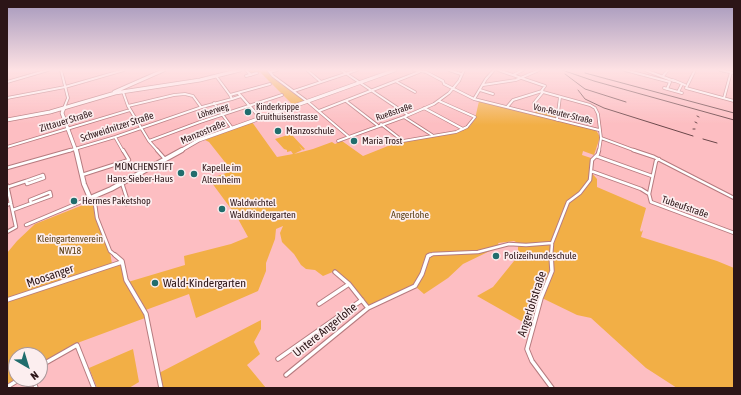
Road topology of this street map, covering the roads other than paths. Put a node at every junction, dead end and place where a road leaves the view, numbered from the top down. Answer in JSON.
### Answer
{"nodes":[{"id":1,"x":57,"y":88,"type":"edge"},
{"id":2,"x":65,"y":88,"type":"edge"},
{"id":3,"x":127,"y":88,"type":"edge"},
{"id":4,"x":127,"y":88,"type":"edge"},
{"id":5,"x":142,"y":88,"type":"edge"},
{"id":6,"x":225,"y":88,"type":"edge"},
{"id":7,"x":254,"y":88,"type":"edge"},
{"id":8,"x":291,"y":88,"type":"edge"},
{"id":9,"x":302,"y":88,"type":"edge"},
{"id":10,"x":344,"y":88,"type":"edge"},
{"id":11,"x":369,"y":88,"type":"edge"},
{"id":12,"x":380,"y":88,"type":"edge"},
{"id":13,"x":409,"y":88,"type":"edge"},
{"id":14,"x":453,"y":88,"type":"joint"},
{"id":15,"x":666,"y":88,"type":"edge"},
{"id":16,"x":682,"y":88,"type":"edge"},
{"id":17,"x":688,"y":88,"type":"edge"},
{"id":18,"x":727,"y":88,"type":"edge"},
{"id":19,"x":480,"y":90,"type":"joint"},
{"id":20,"x":122,"y":91,"type":"junction"},
{"id":21,"x":294,"y":91,"type":"junction"},
{"id":22,"x":373,"y":91,"type":"junction"},
{"id":23,"x":542,"y":91,"type":"junction"},
{"id":24,"x":415,"y":92,"type":"dead end"},
{"id":25,"x":238,"y":93,"type":"junction"},
{"id":26,"x":493,"y":94,"type":"dead end"},
{"id":27,"x":230,"y":95,"type":"junction"},
{"id":28,"x":282,"y":95,"type":"dead end"},
{"id":29,"x":241,"y":96,"type":"junction"},
{"id":30,"x":560,"y":97,"type":"junction"},
{"id":31,"x":7,"y":98,"type":"edge"},
{"id":32,"x":232,"y":98,"type":"junction"},
{"id":33,"x":724,"y":98,"type":"junction"},
{"id":34,"x":474,"y":99,"type":"junction"},
{"id":35,"x":439,"y":100,"type":"junction"},
{"id":36,"x":346,"y":101,"type":"junction"},
{"id":37,"x":734,"y":101,"type":"edge"},
{"id":38,"x":308,"y":102,"type":"junction"},
{"id":39,"x":214,"y":103,"type":"junction"},
{"id":40,"x":534,"y":104,"type":"dead end"},
{"id":41,"x":128,"y":106,"type":"junction"},
{"id":42,"x":250,"y":106,"type":"junction"},
{"id":43,"x":64,"y":107,"type":"junction"},
{"id":44,"x":201,"y":107,"type":"junction"},
{"id":45,"x":507,"y":107,"type":"junction"},
{"id":46,"x":424,"y":108,"type":"junction"},
{"id":47,"x":130,"y":110,"type":"junction"},
{"id":48,"x":319,"y":111,"type":"junction"},
{"id":49,"x":223,"y":115,"type":"junction"},
{"id":50,"x":408,"y":115,"type":"junction"},
{"id":51,"x":404,"y":117,"type":"junction"},
{"id":52,"x":260,"y":118,"type":"junction"},
{"id":53,"x":8,"y":119,"type":"edge"},
{"id":54,"x":557,"y":120,"type":"junction"},
{"id":55,"x":381,"y":124,"type":"junction"},
{"id":56,"x":377,"y":125,"type":"junction"},
{"id":57,"x":142,"y":128,"type":"junction"},
{"id":58,"x":232,"y":128,"type":"junction"},
{"id":59,"x":68,"y":129,"type":"junction"},
{"id":60,"x":463,"y":129,"type":"junction"},
{"id":61,"x":599,"y":130,"type":"junction"},
{"id":62,"x":432,"y":135,"type":"junction"},
{"id":63,"x":115,"y":137,"type":"junction"},
{"id":64,"x":349,"y":137,"type":"junction"},
{"id":65,"x":601,"y":138,"type":"junction"},
{"id":66,"x":149,"y":141,"type":"junction"},
{"id":67,"x":338,"y":141,"type":"dead end"},
{"id":68,"x":7,"y":147,"type":"edge"},
{"id":69,"x":76,"y":149,"type":"junction"},
{"id":70,"x":596,"y":156,"type":"junction"},
{"id":71,"x":165,"y":159,"type":"junction"},
{"id":72,"x":659,"y":159,"type":"junction"},
{"id":73,"x":7,"y":168,"type":"edge"},
{"id":74,"x":591,"y":171,"type":"junction"},
{"id":75,"x":82,"y":175,"type":"junction"},
{"id":76,"x":652,"y":176,"type":"junction"},
{"id":77,"x":26,"y":181,"type":"junction"},
{"id":78,"x":122,"y":183,"type":"junction"},
{"id":79,"x":7,"y":186,"type":"edge"},
{"id":80,"x":640,"y":189,"type":"junction"},
{"id":81,"x":650,"y":189,"type":"junction"},
{"id":82,"x":649,"y":194,"type":"junction"},
{"id":83,"x":92,"y":198,"type":"junction"},
{"id":84,"x":734,"y":198,"type":"edge"},
{"id":85,"x":11,"y":203,"type":"junction"},
{"id":86,"x":31,"y":203,"type":"junction"},
{"id":87,"x":126,"y":204,"type":"dead end"},
{"id":88,"x":7,"y":205,"type":"edge"},
{"id":89,"x":13,"y":210,"type":"junction"},
{"id":90,"x":26,"y":225,"type":"dead end"},
{"id":91,"x":7,"y":232,"type":"edge"},
{"id":92,"x":734,"y":233,"type":"edge"},
{"id":93,"x":552,"y":243,"type":"junction"},
{"id":94,"x":122,"y":261,"type":"junction"},
{"id":95,"x":336,"y":272,"type":"dead end"},
{"id":96,"x":349,"y":284,"type":"junction"},
{"id":97,"x":7,"y":300,"type":"edge"},
{"id":98,"x":362,"y":300,"type":"junction"},
{"id":99,"x":319,"y":304,"type":"dead end"},
{"id":100,"x":368,"y":308,"type":"junction"},
{"id":101,"x":278,"y":359,"type":"dead end"},
{"id":102,"x":48,"y":361,"type":"edge"},
{"id":103,"x":286,"y":375,"type":"dead end"},
{"id":104,"x":94,"y":388,"type":"edge"},
{"id":105,"x":161,"y":388,"type":"edge"},
{"id":106,"x":552,"y":388,"type":"edge"}],
"edges":[{"from":1,"to":31,"type":"street"},
{"from":2,"to":43,"type":"street"},
{"from":3,"to":20,"type":"street"},
{"from":4,"to":20,"type":"street"},
{"from":5,"to":20,"type":"street"},
{"from":6,"to":27,"type":"street"},
{"from":7,"to":25,"type":"street"},
{"from":8,"to":21,"type":"street"},
{"from":9,"to":21,"type":"street"},
{"from":10,"to":38,"type":"street","name":"Manzostraße"},
{"from":11,"to":22,"type":"street"},
{"from":12,"to":22,"type":"street"},
{"from":13,"to":24,"type":"street"},
{"from":14,"to":34,"type":"street","name":"Von-Reuter-Straße"},
{"from":14,"to":35,"type":"street","name":"Rueßstraße"},
{"from":15,"to":16,"type":"street"},
{"from":17,"to":33,"type":"street"},
{"from":18,"to":33,"type":"street"},
{"from":19,"to":26,"type":"street"},
{"from":19,"to":34,"type":"street"},
{"from":20,"to":41,"type":"street"},
{"from":20,"to":43,"type":"street"},
{"from":21,"to":38,"type":"street"},
{"from":22,"to":36,"type":"street"},
{"from":22,"to":50,"type":"street"},
{"from":23,"to":30,"type":"street","name":"Angerlohstraße"},
{"from":23,"to":40,"type":"street"},
{"from":23,"to":45,"type":"street"},
{"from":25,"to":27,"type":"street"},
{"from":25,"to":29,"type":"street"},
{"from":27,"to":32,"type":"street"},
{"from":28,"to":42,"type":"street","name":"Löherweg"},
{"from":29,"to":32,"type":"street","name":"Schweidnitzer Straße"},
{"from":29,"to":42,"type":"street"},
{"from":30,"to":54,"type":"street"},
{"from":30,"to":61,"type":"street","name":"Angerlohstraße"},
{"from":32,"to":39,"type":"street","name":"Schweidnitzer Straße"},
{"from":33,"to":37,"type":"street"},
{"from":34,"to":45,"type":"street","name":"Von-Reuter-Straße"},
{"from":35,"to":46,"type":"street","name":"Rueßstraße"},
{"from":35,"to":60,"type":"street"},
{"from":36,"to":48,"type":"street"},
{"from":36,"to":56,"type":"street"},
{"from":38,"to":48,"type":"street"},
{"from":38,"to":52,"type":"street","name":"Manzostraße"},
{"from":39,"to":44,"type":"street","name":"Schweidnitzer Straße"},
{"from":39,"to":49,"type":"street"},
{"from":41,"to":44,"type":"street"},
{"from":41,"to":47,"type":"street"},
{"from":42,"to":49,"type":"street","name":"Löherweg"},
{"from":42,"to":52,"type":"street"},
{"from":43,"to":53,"type":"street"},
{"from":43,"to":59,"type":"street"},
{"from":44,"to":57,"type":"street","name":"Schweidnitzer Straße"},
{"from":45,"to":54,"type":"street","name":"Von-Reuter-Straße"},
{"from":46,"to":50,"type":"street","name":"Rueßstraße"},
{"from":46,"to":60,"type":"street"},
{"from":47,"to":57,"type":"street"},
{"from":47,"to":59,"type":"street","name":"Zittauer Straße"},
{"from":48,"to":64,"type":"street"},
{"from":49,"to":58,"type":"street"},
{"from":49,"to":66,"type":"street","name":"Löherweg"},
{"from":50,"to":51,"type":"street","name":"Rueßstraße"},
{"from":51,"to":55,"type":"street","name":"Rueßstraße"},
{"from":51,"to":62,"type":"street"},
{"from":52,"to":58,"type":"street","name":"Manzostraße"},
{"from":54,"to":61,"type":"street","name":"Von-Reuter-Straße"},
{"from":55,"to":56,"type":"street","name":"Rueßstraße"},
{"from":55,"to":62,"type":"street"},
{"from":56,"to":64,"type":"street","name":"Rueßstraße"},
{"from":57,"to":63,"type":"street","name":"Schweidnitzer Straße"},
{"from":57,"to":66,"type":"street"},
{"from":58,"to":71,"type":"street","name":"Manzostraße"},
{"from":59,"to":68,"type":"street","name":"Zittauer Straße"},
{"from":59,"to":69,"type":"street"},
{"from":60,"to":62,"type":"street"},
{"from":61,"to":65,"type":"street","name":"Angerlohstraße"},
{"from":63,"to":69,"type":"street","name":"Schweidnitzer Straße"},
{"from":63,"to":75,"type":"street"},
{"from":64,"to":67,"type":"street","name":"Rueßstraße"},
{"from":65,"to":70,"type":"street","name":"Angerlohstraße"},
{"from":65,"to":72,"type":"street"},
{"from":66,"to":71,"type":"street"},
{"from":69,"to":73,"type":"street","name":"Schweidnitzer Straße"},
{"from":69,"to":75,"type":"street"},
{"from":70,"to":74,"type":"street","name":"Angerlohstraße"},
{"from":70,"to":76,"type":"street"},
{"from":71,"to":78,"type":"street","name":"Manzostraße"},
{"from":72,"to":76,"type":"street","name":"Tubeufstraße"},
{"from":72,"to":84,"type":"street"},
{"from":74,"to":80,"type":"street"},
{"from":74,"to":93,"type":"street","name":"Angerlohstraße"},
{"from":75,"to":83,"type":"street"},
{"from":76,"to":81,"type":"street","name":"Tubeufstraße"},
{"from":77,"to":77,"type":"street"},
{"from":77,"to":79,"type":"street"},
{"from":78,"to":83,"type":"street","name":"Manzostraße"},
{"from":78,"to":87,"type":"street"},
{"from":79,"to":85,"type":"street"},
{"from":80,"to":81,"type":"street"},
{"from":80,"to":82,"type":"street"},
{"from":81,"to":82,"type":"street","name":"Tubeufstraße"},
{"from":82,"to":92,"type":"street","name":"Tubeufstraße"},
{"from":83,"to":90,"type":"street","name":"Manzostraße"},
{"from":83,"to":94,"type":"street"},
{"from":85,"to":88,"type":"street"},
{"from":85,"to":89,"type":"street"},
{"from":86,"to":86,"type":"street"},
{"from":86,"to":89,"type":"street"},
{"from":89,"to":91,"type":"street"},
{"from":93,"to":100,"type":"street"},
{"from":93,"to":106,"type":"street","name":"Angerlohstraße"},
{"from":94,"to":97,"type":"street","name":"Moosanger"},
{"from":94,"to":105,"type":"street"},
{"from":95,"to":96,"type":"street","name":"Untere Angerlohe"},
{"from":96,"to":98,"type":"street","name":"Untere Angerlohe"},
{"from":96,"to":99,"type":"street","name":"Untere Angerlohe"},
{"from":98,"to":100,"type":"street","name":"Untere Angerlohe"},
{"from":98,"to":101,"type":"street","name":"Untere Angerlohe"},
{"from":100,"to":103,"type":"street","name":"Untere Angerlohe"},
{"from":102,"to":104,"type":"street"}]}
